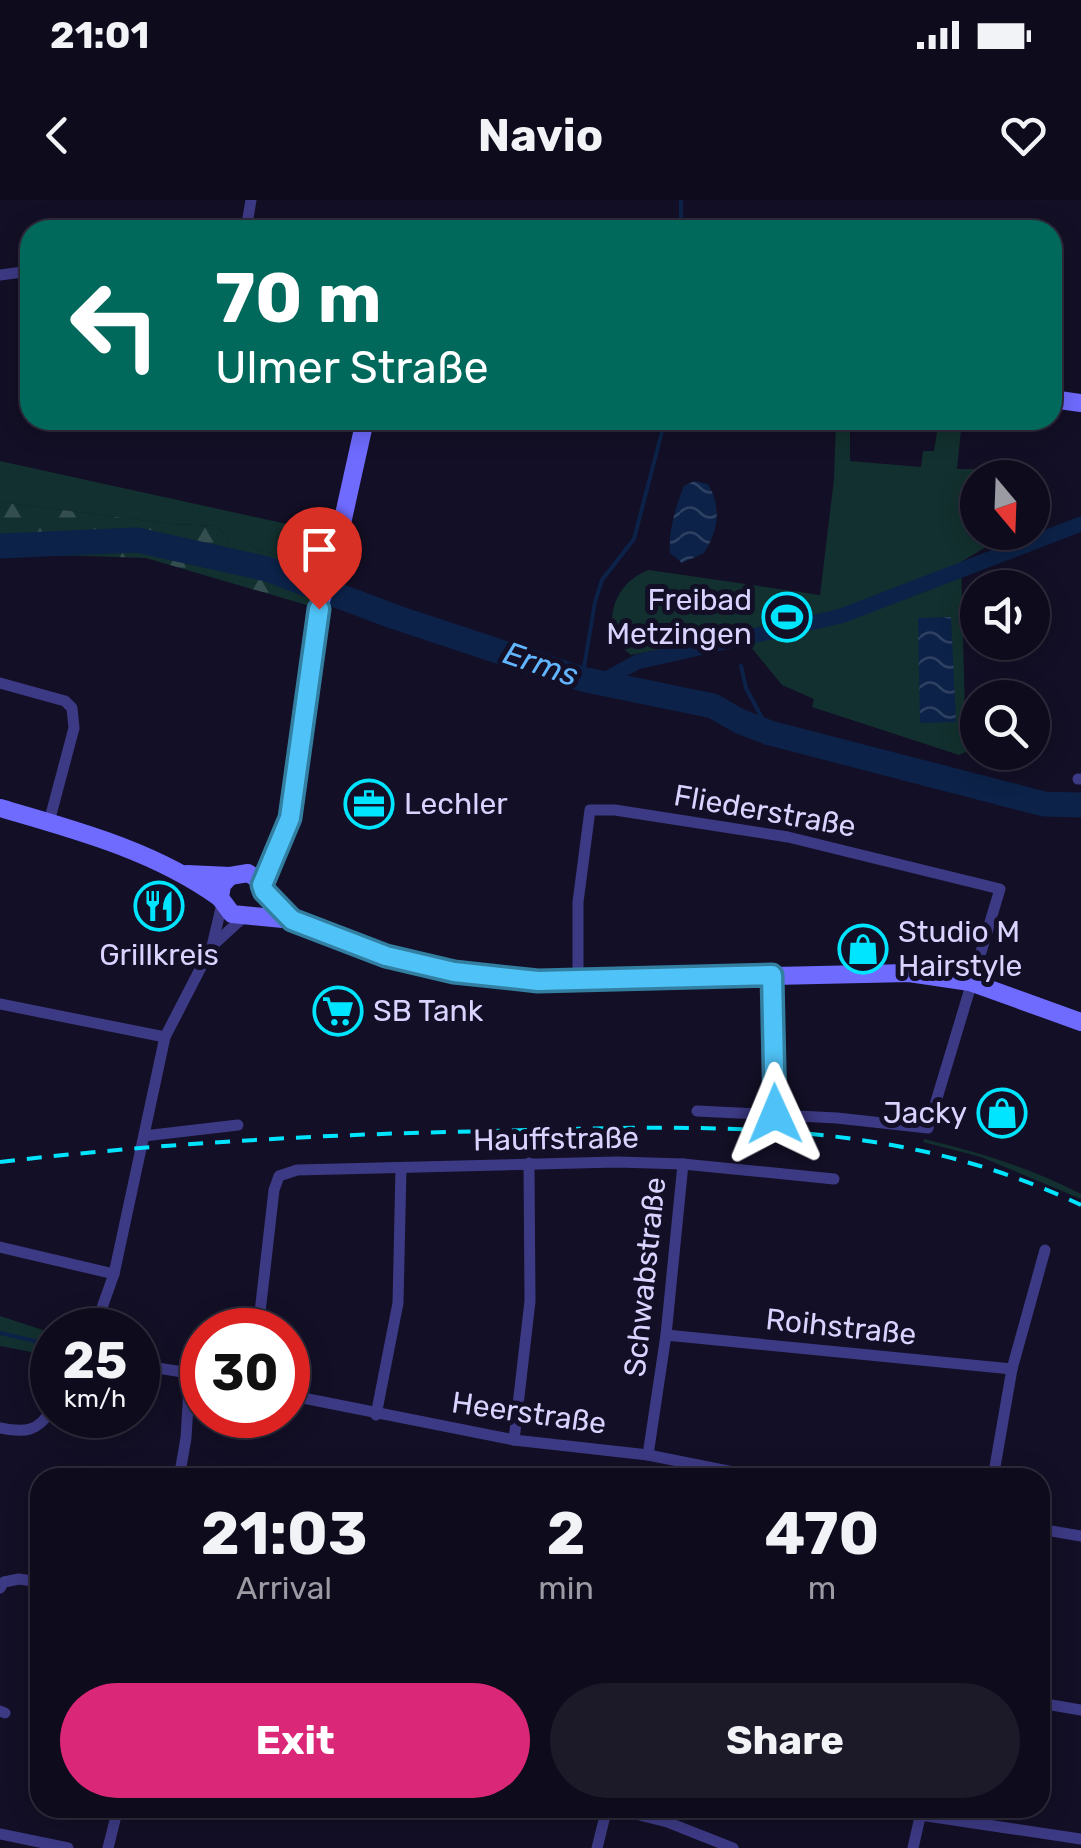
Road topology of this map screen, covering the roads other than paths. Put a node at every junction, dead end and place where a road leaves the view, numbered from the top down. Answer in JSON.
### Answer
{"nodes":[{"id":1,"x":363,"y":430,"type":"edge"},
{"id":2,"x":0,"y":684,"type":"edge"},
{"id":3,"x":0,"y":808,"type":"edge"},
{"id":4,"x":49,"y":822,"type":"junction"},
{"id":5,"x":280,"y":844,"type":"junction"},
{"id":6,"x":187,"y":874,"type":"junction"},
{"id":7,"x":236,"y":874,"type":"junction"},
{"id":8,"x":263,"y":888,"type":"junction"},
{"id":9,"x":221,"y":901,"type":"junction"},
{"id":10,"x":248,"y":915,"type":"junction"},
{"id":11,"x":292,"y":920,"type":"junction"},
{"id":12,"x":212,"y":946,"type":"junction"},
{"id":13,"x":772,"y":975,"type":"junction"},
{"id":14,"x":578,"y":982,"type":"junction"},
{"id":15,"x":970,"y":982,"type":"junction"},
{"id":16,"x":0,"y":1004,"type":"edge"},
{"id":17,"x":1081,"y":1022,"type":"edge"},
{"id":18,"x":165,"y":1036,"type":"junction"},
{"id":19,"x":697,"y":1111,"type":"dead end"},
{"id":20,"x":775,"y":1114,"type":"junction"},
{"id":21,"x":238,"y":1125,"type":"dead end"},
{"id":22,"x":144,"y":1136,"type":"junction"},
{"id":23,"x":530,"y":1163,"type":"junction"},
{"id":24,"x":684,"y":1164,"type":"junction"},
{"id":25,"x":401,"y":1168,"type":"junction"},
{"id":26,"x":834,"y":1179,"type":"dead end"},
{"id":27,"x":0,"y":1247,"type":"edge"},
{"id":28,"x":1045,"y":1250,"type":"dead end"},
{"id":29,"x":114,"y":1274,"type":"junction"},
{"id":30,"x":102,"y":1308,"type":"edge"},
{"id":31,"x":261,"y":1308,"type":"edge"},
{"id":32,"x":666,"y":1335,"type":"junction"},
{"id":33,"x":1012,"y":1369,"type":"junction"},
{"id":34,"x":310,"y":1400,"type":"edge"},
{"id":35,"x":376,"y":1414,"type":"junction"},
{"id":36,"x":0,"y":1428,"type":"edge"},
{"id":37,"x":30,"y":1430,"type":"edge"},
{"id":38,"x":186,"y":1438,"type":"edge"},
{"id":39,"x":514,"y":1440,"type":"junction"},
{"id":40,"x":648,"y":1455,"type":"junction"},
{"id":41,"x":181,"y":1468,"type":"edge"},
{"id":42,"x":714,"y":1468,"type":"edge"},
{"id":43,"x":995,"y":1468,"type":"edge"},
{"id":44,"x":1050,"y":1531,"type":"edge"},
{"id":45,"x":1081,"y":1536,"type":"edge"},
{"id":46,"x":30,"y":1580,"type":"edge"},
{"id":47,"x":0,"y":1588,"type":"edge"},
{"id":48,"x":1050,"y":1705,"type":"edge"},
{"id":49,"x":1081,"y":1710,"type":"edge"},
{"id":50,"x":116,"y":1818,"type":"edge"},
{"id":51,"x":607,"y":1818,"type":"edge"},
{"id":52,"x":655,"y":1818,"type":"edge"},
{"id":53,"x":919,"y":1818,"type":"edge"},
{"id":54,"x":962,"y":1818,"type":"edge"},
{"id":55,"x":0,"y":1834,"type":"edge"},
{"id":56,"x":1081,"y":1838,"type":"edge"},
{"id":57,"x":68,"y":1848,"type":"edge"},
{"id":58,"x":108,"y":1848,"type":"edge"},
{"id":59,"x":597,"y":1848,"type":"edge"},
{"id":60,"x":733,"y":1848,"type":"edge"},
{"id":61,"x":912,"y":1848,"type":"edge"}],
"edges":[{"from":1,"to":5,"type":"street"},
{"from":2,"to":4,"type":"street"},
{"from":3,"to":4,"type":"street"},
{"from":4,"to":6,"type":"street"},
{"from":5,"to":7,"type":"street"},
{"from":5,"to":8,"type":"street"},
{"from":6,"to":7,"type":"street"},
{"from":6,"to":9,"type":"street"},
{"from":7,"to":8,"type":"street"},
{"from":7,"to":9,"type":"street"},
{"from":8,"to":10,"type":"street"},
{"from":8,"to":11,"type":"street"},
{"from":9,"to":10,"type":"street"},
{"from":9,"to":12,"type":"street"},
{"from":10,"to":11,"type":"street"},
{"from":10,"to":12,"type":"street"},
{"from":11,"to":14,"type":"street"},
{"from":12,"to":18,"type":"street"},
{"from":13,"to":14,"type":"street"},
{"from":13,"to":15,"type":"street"},
{"from":13,"to":20,"type":"street"},
{"from":14,"to":15,"type":"street","name":"Fliederstraße"},
{"from":15,"to":17,"type":"street"},
{"from":15,"to":20,"type":"street"},
{"from":16,"to":18,"type":"street"},
{"from":18,"to":22,"type":"street"},
{"from":19,"to":20,"type":"street"},
{"from":21,"to":22,"type":"street"},
{"from":22,"to":29,"type":"street"},
{"from":23,"to":24,"type":"street","name":"Hauffstraße"},
{"from":23,"to":25,"type":"street","name":"Hauffstraße"},
{"from":23,"to":39,"type":"street"},
{"from":24,"to":26,"type":"street","name":"Hauffstraße"},
{"from":24,"to":32,"type":"street","name":"Schwabstraße"},
{"from":25,"to":31,"type":"street","name":"Hauffstraße"},
{"from":25,"to":35,"type":"street"},
{"from":27,"to":29,"type":"street"},
{"from":28,"to":33,"type":"street"},
{"from":29,"to":30,"type":"street"},
{"from":32,"to":33,"type":"street","name":"Roihstraße"},
{"from":32,"to":40,"type":"street","name":"Schwabstraße"},
{"from":33,"to":43,"type":"street"},
{"from":34,"to":35,"type":"street","name":"Heerstraße"},
{"from":35,"to":39,"type":"street","name":"Heerstraße"},
{"from":36,"to":37,"type":"street"},
{"from":38,"to":41,"type":"street"},
{"from":39,"to":40,"type":"street","name":"Heerstraße"},
{"from":40,"to":42,"type":"street","name":"Heerstraße"},
{"from":44,"to":45,"type":"street"},
{"from":46,"to":47,"type":"street"},
{"from":48,"to":49,"type":"street"},
{"from":50,"to":58,"type":"street"},
{"from":51,"to":59,"type":"street"},
{"from":52,"to":60,"type":"street"},
{"from":53,"to":61,"type":"street"},
{"from":54,"to":56,"type":"street"},
{"from":55,"to":57,"type":"street"}]}
